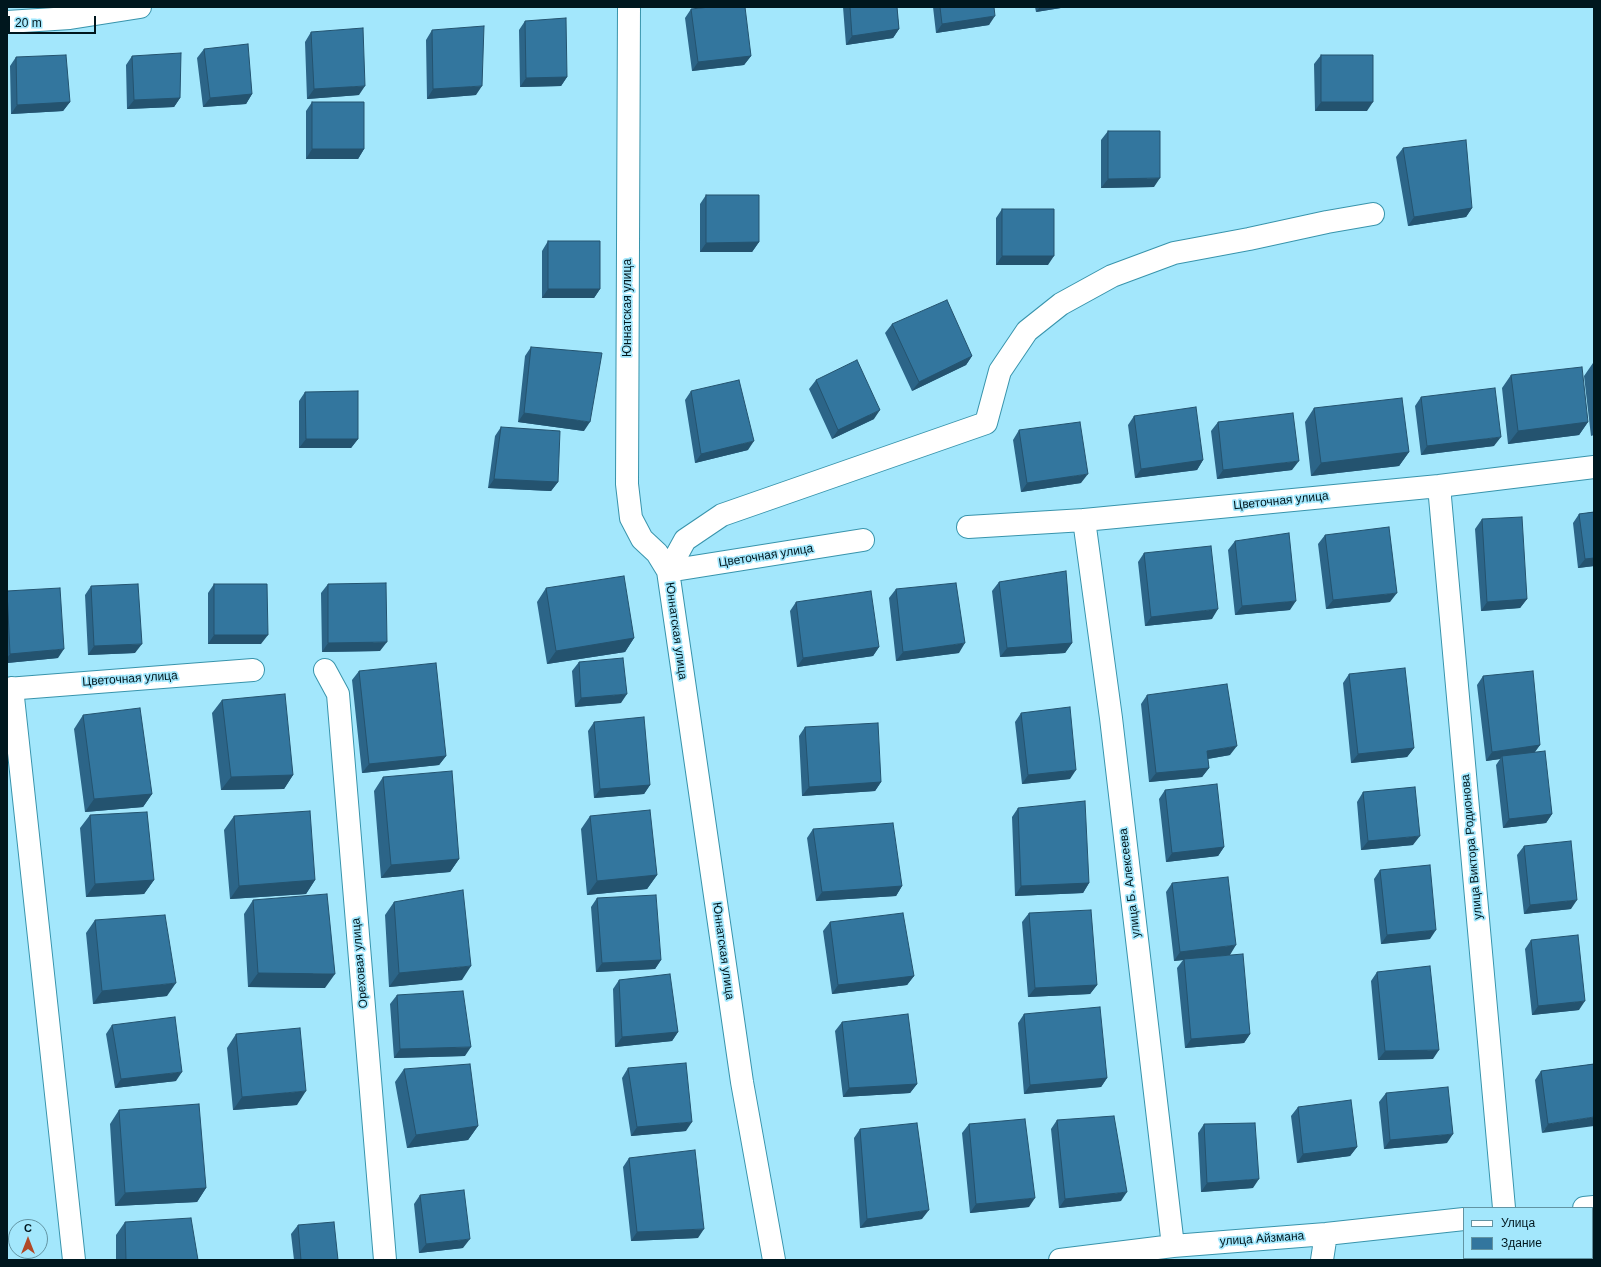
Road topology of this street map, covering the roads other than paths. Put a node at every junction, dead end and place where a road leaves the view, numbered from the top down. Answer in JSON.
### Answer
{"nodes":[{"id":1,"x":140,"y":7,"type":"edge"},
{"id":2,"x":629,"y":7,"type":"edge"},
{"id":3,"x":7,"y":22,"type":"edge"},
{"id":4,"x":1373,"y":214,"type":"dead end"},
{"id":5,"x":1594,"y":467,"type":"edge"},
{"id":6,"x":1439,"y":486,"type":"junction"},
{"id":7,"x":1084,"y":520,"type":"junction"},
{"id":8,"x":968,"y":527,"type":"dead end"},
{"id":9,"x":864,"y":540,"type":"dead end"},
{"id":10,"x":668,"y":571,"type":"junction"},
{"id":11,"x":253,"y":670,"type":"dead end"},
{"id":12,"x":325,"y":670,"type":"dead end"},
{"id":13,"x":10,"y":689,"type":"edge"},
{"id":14,"x":1504,"y":1207,"type":"edge"},
{"id":15,"x":1463,"y":1219,"type":"edge"},
{"id":16,"x":1326,"y":1234,"type":"junction"},
{"id":17,"x":1173,"y":1246,"type":"junction"},
{"id":18,"x":74,"y":1260,"type":"edge"},
{"id":19,"x":385,"y":1260,"type":"edge"},
{"id":20,"x":774,"y":1260,"type":"edge"},
{"id":21,"x":1060,"y":1260,"type":"edge"},
{"id":22,"x":1322,"y":1260,"type":"edge"}],
"edges":[{"from":1,"to":3,"type":"street"},
{"from":2,"to":10,"type":"street","name":"Юннатская улица"},
{"from":4,"to":10,"type":"street"},
{"from":5,"to":6,"type":"street","name":"Цветочная улица"},
{"from":6,"to":7,"type":"street","name":"Цветочная улица"},
{"from":6,"to":14,"type":"street","name":"улица Виктора Родионова"},
{"from":7,"to":8,"type":"street","name":"Цветочная улица"},
{"from":7,"to":17,"type":"street","name":"улица Б. Алексеева"},
{"from":9,"to":10,"type":"street","name":"Цветочная улица"},
{"from":10,"to":20,"type":"street","name":"Юннатская улица"},
{"from":11,"to":13,"type":"street","name":"Цветочная улица"},
{"from":12,"to":19,"type":"street","name":"Ореховая улица"},
{"from":13,"to":18,"type":"street"},
{"from":15,"to":16,"type":"street","name":"улица Айзмана"},
{"from":16,"to":17,"type":"street","name":"улица Айзмана"},
{"from":16,"to":22,"type":"street"},
{"from":17,"to":21,"type":"street","name":"улица Айзмана"}]}
